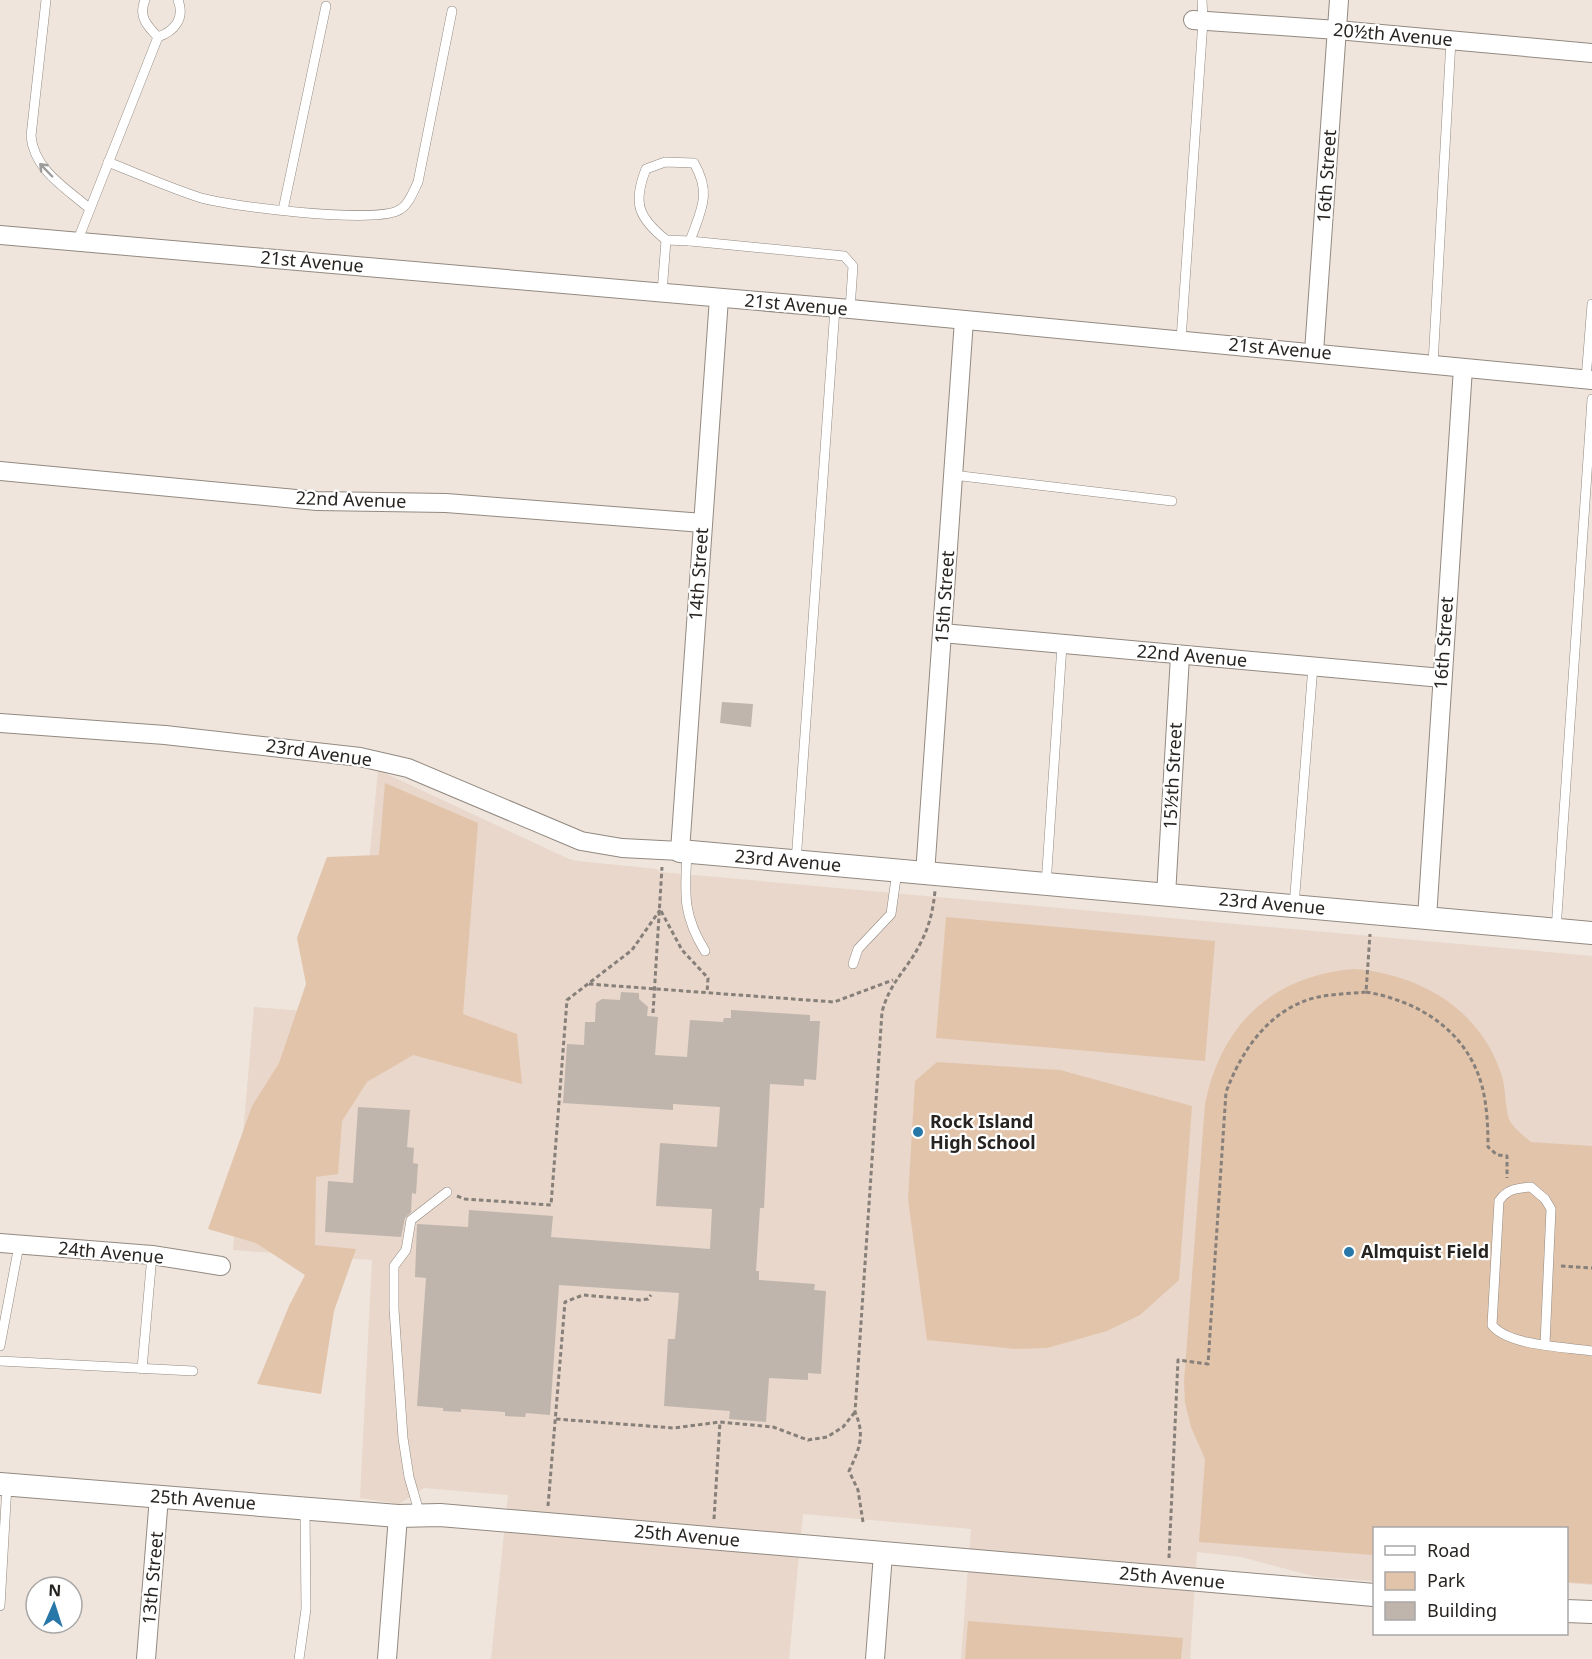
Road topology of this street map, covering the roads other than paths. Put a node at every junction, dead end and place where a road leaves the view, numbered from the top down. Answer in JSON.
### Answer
{"nodes":[{"id":1,"x":46,"y":0,"type":"edge"},
{"id":2,"x":145,"y":0,"type":"edge"},
{"id":3,"x":178,"y":0,"type":"edge"},
{"id":4,"x":1202,"y":0,"type":"edge"},
{"id":5,"x":1339,"y":0,"type":"edge"},
{"id":6,"x":326,"y":6,"type":"dead end"},
{"id":7,"x":452,"y":10,"type":"dead end"},
{"id":8,"x":1198,"y":21,"type":"junction"},
{"id":9,"x":1337,"y":30,"type":"junction"},
{"id":10,"x":158,"y":37,"type":"junction"},
{"id":11,"x":1451,"y":40,"type":"junction"},
{"id":12,"x":1592,"y":53,"type":"edge"},
{"id":13,"x":108,"y":162,"type":"junction"},
{"id":14,"x":90,"y":209,"type":"junction"},
{"id":15,"x":283,"y":210,"type":"junction"},
{"id":16,"x":0,"y":236,"type":"edge"},
{"id":17,"x":666,"y":240,"type":"junction"},
{"id":18,"x":690,"y":241,"type":"junction"},
{"id":19,"x":77,"y":242,"type":"junction"},
{"id":20,"x":662,"y":293,"type":"junction"},
{"id":21,"x":719,"y":298,"type":"junction"},
{"id":22,"x":1592,"y":304,"type":"edge"},
{"id":23,"x":843,"y":309,"type":"junction"},
{"id":24,"x":964,"y":320,"type":"junction"},
{"id":25,"x":1181,"y":340,"type":"junction"},
{"id":26,"x":1314,"y":352,"type":"junction"},
{"id":27,"x":1433,"y":364,"type":"junction"},
{"id":28,"x":1463,"y":368,"type":"junction"},
{"id":29,"x":1589,"y":379,"type":"edge"},
{"id":30,"x":1592,"y":399,"type":"edge"},
{"id":31,"x":0,"y":471,"type":"edge"},
{"id":32,"x":954,"y":475,"type":"junction"},
{"id":33,"x":1172,"y":501,"type":"dead end"},
{"id":34,"x":703,"y":523,"type":"junction"},
{"id":35,"x":942,"y":633,"type":"junction"},
{"id":36,"x":1062,"y":645,"type":"junction"},
{"id":37,"x":1180,"y":656,"type":"junction"},
{"id":38,"x":1313,"y":666,"type":"junction"},
{"id":39,"x":1442,"y":678,"type":"junction"},
{"id":40,"x":0,"y":723,"type":"edge"},
{"id":41,"x":683,"y":852,"type":"junction"},
{"id":42,"x":796,"y":862,"type":"junction"},
{"id":43,"x":897,"y":871,"type":"junction"},
{"id":44,"x":930,"y":883,"type":"junction"},
{"id":45,"x":1046,"y":885,"type":"junction"},
{"id":46,"x":1166,"y":896,"type":"junction"},
{"id":47,"x":1294,"y":906,"type":"junction"},
{"id":48,"x":1427,"y":918,"type":"junction"},
{"id":49,"x":1556,"y":930,"type":"junction"},
{"id":50,"x":1592,"y":933,"type":"edge"},
{"id":51,"x":705,"y":951,"type":"dead end"},
{"id":52,"x":853,"y":964,"type":"dead end"},
{"id":53,"x":447,"y":1192,"type":"road end"},
{"id":54,"x":0,"y":1243,"type":"edge"},
{"id":55,"x":19,"y":1245,"type":"junction"},
{"id":56,"x":152,"y":1255,"type":"junction"},
{"id":57,"x":221,"y":1266,"type":"dead end"},
{"id":58,"x":1545,"y":1344,"type":"junction"},
{"id":59,"x":0,"y":1346,"type":"edge"},
{"id":60,"x":1592,"y":1351,"type":"edge"},
{"id":61,"x":0,"y":1361,"type":"edge"},
{"id":62,"x":142,"y":1369,"type":"junction"},
{"id":63,"x":193,"y":1371,"type":"dead end"},
{"id":64,"x":4,"y":1484,"type":"edge"},
{"id":65,"x":159,"y":1497,"type":"junction"},
{"id":66,"x":305,"y":1507,"type":"junction"},
{"id":67,"x":409,"y":1516,"type":"junction"},
{"id":68,"x":883,"y":1554,"type":"junction"},
{"id":69,"x":1373,"y":1595,"type":"edge"},
{"id":70,"x":0,"y":1606,"type":"edge"},
{"id":71,"x":1568,"y":1611,"type":"edge"},
{"id":72,"x":1592,"y":1612,"type":"edge"},
{"id":73,"x":146,"y":1659,"type":"edge"},
{"id":74,"x":299,"y":1659,"type":"edge"},
{"id":75,"x":387,"y":1659,"type":"edge"},
{"id":76,"x":875,"y":1659,"type":"edge"}],
"edges":[{"from":14,"to":1,"type":"lane","one_way":true},
{"from":2,"to":10,"type":"lane"},
{"from":3,"to":10,"type":"lane"},
{"from":4,"to":8,"type":"lane"},
{"from":5,"to":9,"type":"street","name":"16th Street"},
{"from":6,"to":15,"type":"lane"},
{"from":7,"to":15,"type":"lane"},
{"from":8,"to":9,"type":"street","name":"20½th Avenue"},
{"from":8,"to":25,"type":"lane"},
{"from":9,"to":11,"type":"street","name":"20½th Avenue"},
{"from":9,"to":26,"type":"street","name":"16th Street"},
{"from":10,"to":13,"type":"lane"},
{"from":11,"to":12,"type":"street","name":"20½th Avenue"},
{"from":11,"to":27,"type":"lane"},
{"from":13,"to":14,"type":"lane"},
{"from":13,"to":15,"type":"lane"},
{"from":14,"to":19,"type":"lane"},
{"from":16,"to":19,"type":"street","name":"21st Avenue"},
{"from":17,"to":18,"type":"lane"},
{"from":17,"to":18,"type":"lane"},
{"from":17,"to":20,"type":"lane"},
{"from":18,"to":23,"type":"lane"},
{"from":19,"to":20,"type":"street","name":"21st Avenue"},
{"from":20,"to":21,"type":"street","name":"21st Avenue"},
{"from":21,"to":23,"type":"street","name":"21st Avenue"},
{"from":21,"to":34,"type":"street","name":"14th Street"},
{"from":22,"to":29,"type":"lane"},
{"from":23,"to":24,"type":"street","name":"21st Avenue"},
{"from":23,"to":42,"type":"lane"},
{"from":24,"to":25,"type":"street","name":"21st Avenue"},
{"from":24,"to":32,"type":"street","name":"15th Street"},
{"from":25,"to":26,"type":"street","name":"21st Avenue"},
{"from":26,"to":27,"type":"street","name":"21st Avenue"},
{"from":27,"to":28,"type":"street","name":"21st Avenue"},
{"from":28,"to":29,"type":"street","name":"21st Avenue"},
{"from":28,"to":39,"type":"street","name":"16th Street"},
{"from":30,"to":49,"type":"lane"},
{"from":31,"to":34,"type":"street","name":"22nd Avenue"},
{"from":32,"to":33,"type":"lane"},
{"from":32,"to":35,"type":"street","name":"15th Street"},
{"from":34,"to":41,"type":"street","name":"14th Street"},
{"from":35,"to":36,"type":"street","name":"22nd Avenue"},
{"from":35,"to":44,"type":"street","name":"15th Street"},
{"from":36,"to":37,"type":"street","name":"22nd Avenue"},
{"from":36,"to":45,"type":"lane"},
{"from":37,"to":38,"type":"street","name":"22nd Avenue"},
{"from":37,"to":46,"type":"street","name":"15½th Street"},
{"from":38,"to":39,"type":"street","name":"22nd Avenue"},
{"from":38,"to":47,"type":"lane"},
{"from":39,"to":48,"type":"street","name":"16th Street"},
{"from":40,"to":41,"type":"street","name":"23rd Avenue"},
{"from":41,"to":42,"type":"street","name":"23rd Avenue"},
{"from":41,"to":51,"type":"lane"},
{"from":42,"to":43,"type":"street","name":"23rd Avenue"},
{"from":43,"to":44,"type":"street","name":"23rd Avenue"},
{"from":43,"to":52,"type":"lane"},
{"from":44,"to":45,"type":"street","name":"23rd Avenue"},
{"from":45,"to":46,"type":"street","name":"23rd Avenue"},
{"from":46,"to":47,"type":"street","name":"23rd Avenue"},
{"from":47,"to":48,"type":"street","name":"23rd Avenue"},
{"from":48,"to":49,"type":"street","name":"23rd Avenue"},
{"from":49,"to":50,"type":"street","name":"23rd Avenue"},
{"from":53,"to":67,"type":"lane"},
{"from":54,"to":55,"type":"street","name":"24th Avenue"},
{"from":55,"to":56,"type":"street","name":"24th Avenue"},
{"from":55,"to":59,"type":"lane"},
{"from":56,"to":57,"type":"street","name":"24th Avenue"},
{"from":56,"to":62,"type":"lane"},
{"from":58,"to":58,"type":"lane"},
{"from":58,"to":60,"type":"lane"},
{"from":61,"to":62,"type":"lane"},
{"from":62,"to":63,"type":"lane"},
{"from":64,"to":65,"type":"street","name":"25th Avenue"},
{"from":64,"to":70,"type":"lane"},
{"from":65,"to":66,"type":"street","name":"25th Avenue"},
{"from":65,"to":73,"type":"street","name":"13th Street"},
{"from":66,"to":67,"type":"street","name":"25th Avenue"},
{"from":66,"to":74,"type":"lane"},
{"from":67,"to":68,"type":"street","name":"25th Avenue"},
{"from":67,"to":75,"type":"street"},
{"from":68,"to":69,"type":"street","name":"25th Avenue"},
{"from":68,"to":76,"type":"street"},
{"from":71,"to":72,"type":"street"}]}
